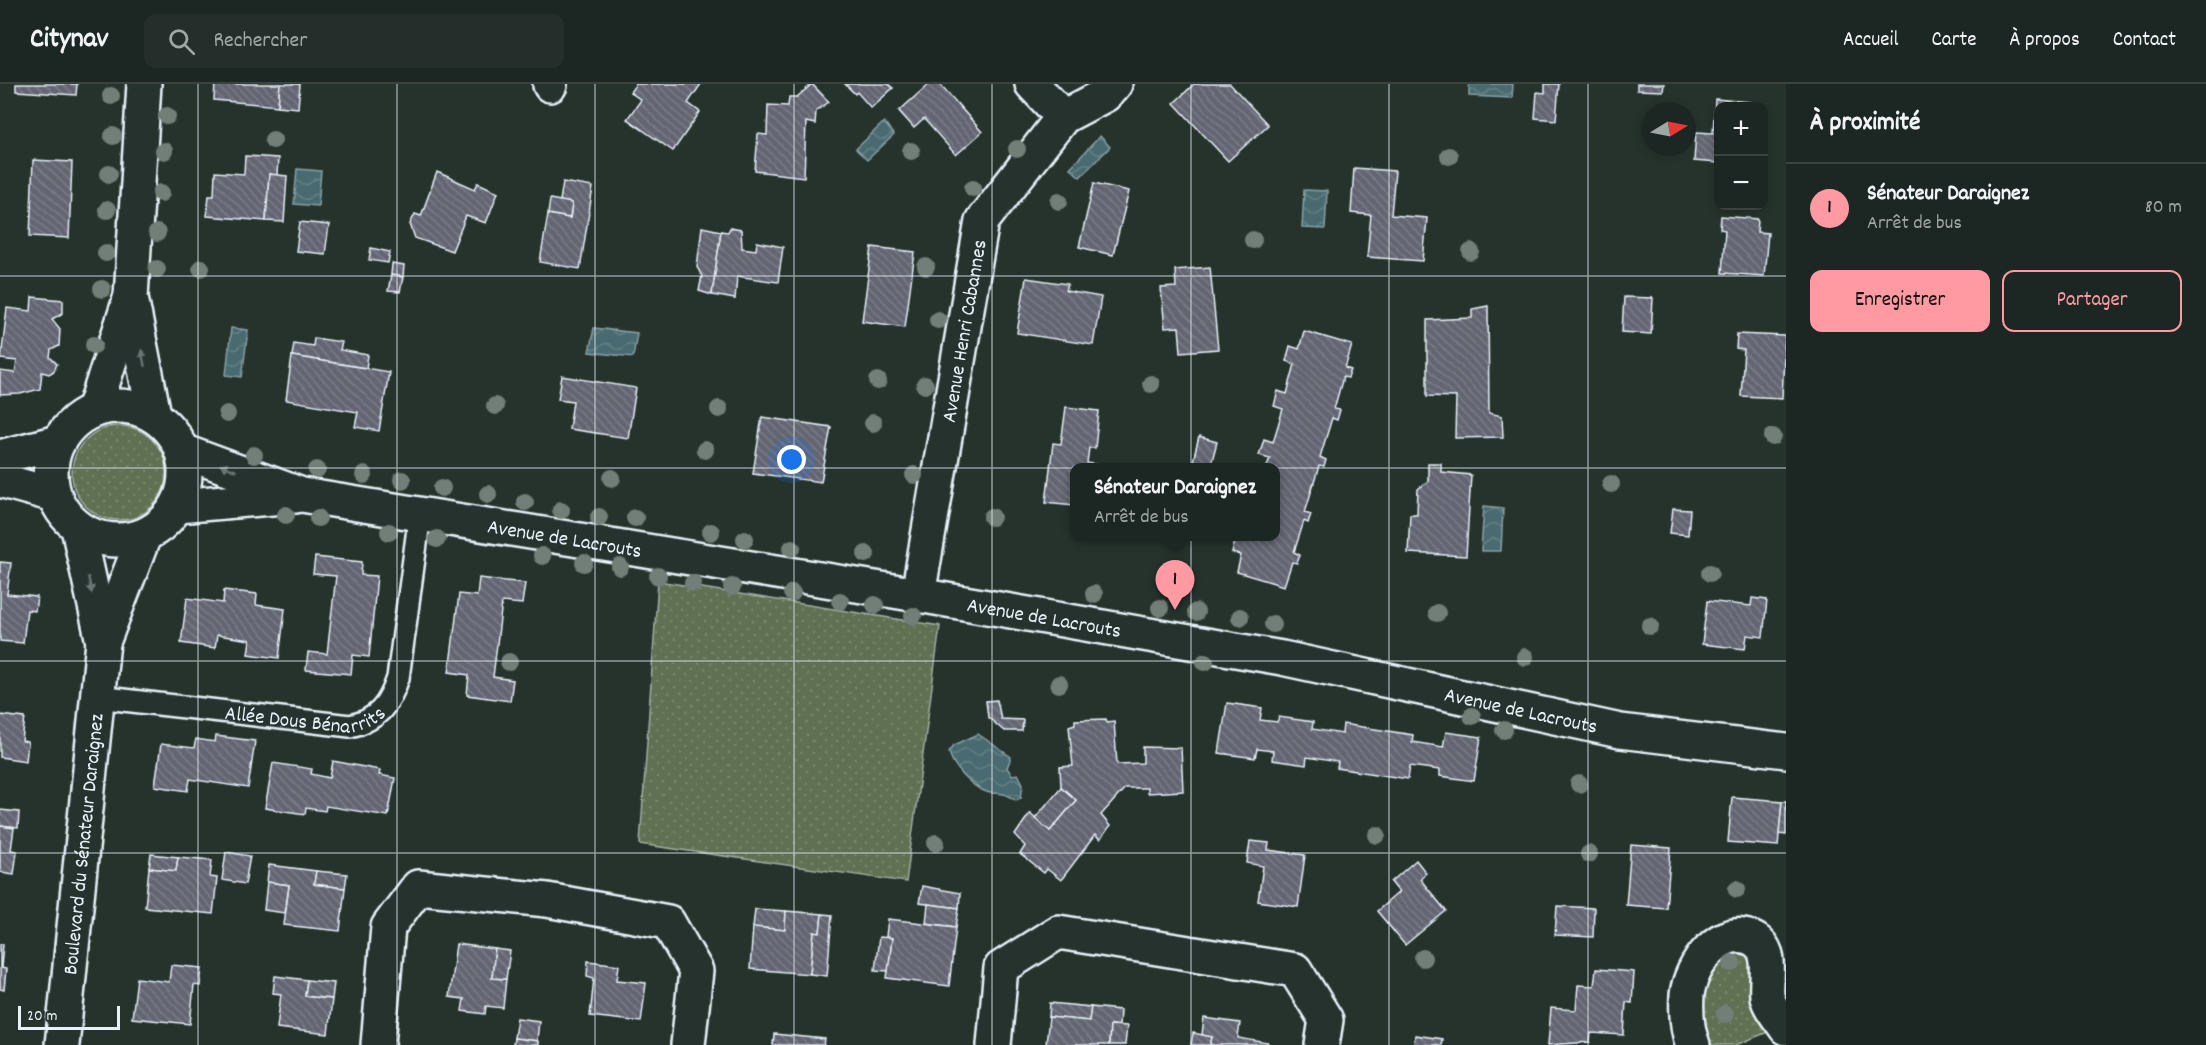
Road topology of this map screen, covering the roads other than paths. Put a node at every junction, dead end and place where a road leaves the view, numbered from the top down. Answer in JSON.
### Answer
{"nodes":[{"id":1,"x":144,"y":84,"type":"edge"},
{"id":2,"x":1032,"y":84,"type":"edge"},
{"id":3,"x":1115,"y":84,"type":"edge"},
{"id":4,"x":1063,"y":117,"type":"junction"},
{"id":5,"x":131,"y":297,"type":"junction"},
{"id":6,"x":94,"y":410,"type":"junction"},
{"id":7,"x":153,"y":415,"type":"junction"},
{"id":8,"x":58,"y":442,"type":"junction"},
{"id":9,"x":182,"y":451,"type":"junction"},
{"id":10,"x":0,"y":458,"type":"edge"},
{"id":11,"x":0,"y":480,"type":"edge"},
{"id":12,"x":54,"y":495,"type":"junction"},
{"id":13,"x":302,"y":495,"type":"junction"},
{"id":14,"x":177,"y":506,"type":"junction"},
{"id":15,"x":420,"y":514,"type":"junction"},
{"id":16,"x":78,"y":528,"type":"junction"},
{"id":17,"x":144,"y":536,"type":"junction"},
{"id":18,"x":918,"y":595,"type":"junction"},
{"id":19,"x":103,"y":642,"type":"junction"},
{"id":20,"x":97,"y":697,"type":"junction"},
{"id":21,"x":1786,"y":751,"type":"edge"},
{"id":22,"x":1786,"y":1028,"type":"edge"},
{"id":23,"x":1786,"y":1038,"type":"edge"},
{"id":24,"x":62,"y":1045,"type":"edge"},
{"id":25,"x":378,"y":1045,"type":"edge"},
{"id":26,"x":688,"y":1045,"type":"edge"},
{"id":27,"x":994,"y":1045,"type":"edge"},
{"id":28,"x":1322,"y":1045,"type":"edge"},
{"id":29,"x":1693,"y":1045,"type":"edge"},
{"id":30,"x":1768,"y":1045,"type":"edge"}],
"edges":[{"from":1,"to":5,"type":"street"},
{"from":2,"to":4,"type":"street"},
{"from":3,"to":4,"type":"street","name":"Avenue Henri Cabannes"},
{"from":4,"to":18,"type":"street","name":"Avenue Henri Cabannes"},
{"from":5,"to":6,"type":"street"},
{"from":7,"to":5,"type":"street","one_way":true},
{"from":6,"to":7,"type":"street"},
{"from":6,"to":8,"type":"street"},
{"from":7,"to":9,"type":"street"},
{"from":8,"to":10,"type":"street"},
{"from":8,"to":12,"type":"street"},
{"from":13,"to":9,"type":"street","name":"Avenue de Lacrouts","one_way":true},
{"from":9,"to":14,"type":"street"},
{"from":11,"to":12,"type":"street"},
{"from":12,"to":16,"type":"street"},
{"from":13,"to":14,"type":"street","name":"Avenue de Lacrouts"},
{"from":13,"to":15,"type":"street","name":"Avenue de Lacrouts"},
{"from":14,"to":17,"type":"street"},
{"from":15,"to":18,"type":"street","name":"Avenue de Lacrouts"},
{"from":15,"to":20,"type":"lane","name":"Allée Dous Bénarrits"},
{"from":16,"to":17,"type":"street"},
{"from":16,"to":19,"type":"street","name":"Boulevard du Sénateur Daraignez","one_way":true},
{"from":17,"to":19,"type":"street","name":"Boulevard du Sénateur Daraignez"},
{"from":18,"to":21,"type":"street","name":"Avenue de Lacrouts"},
{"from":19,"to":20,"type":"street","name":"Boulevard du Sénateur Daraignez"},
{"from":20,"to":24,"type":"street","name":"Boulevard du Sénateur Daraignez"},
{"from":22,"to":29,"type":"street"},
{"from":23,"to":30,"type":"street"},
{"from":25,"to":26,"type":"street"},
{"from":27,"to":28,"type":"street"}]}
